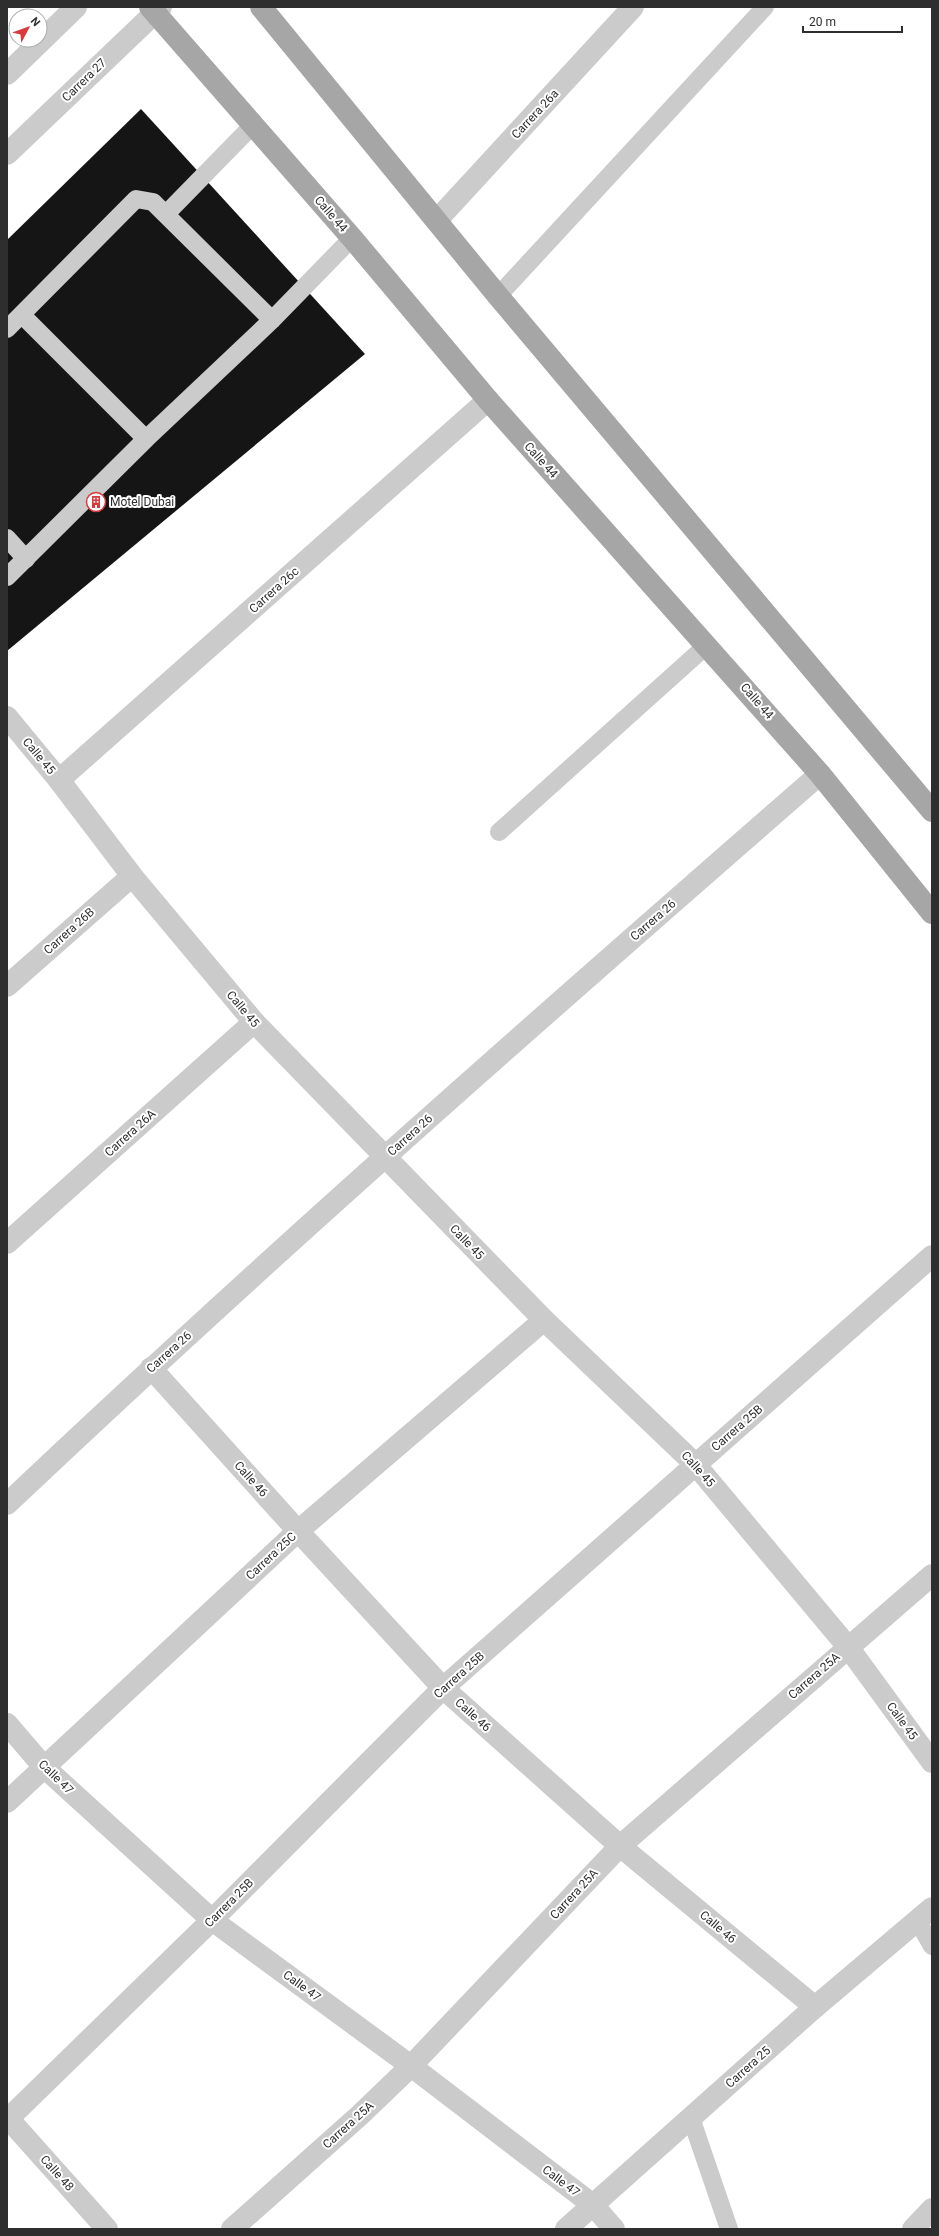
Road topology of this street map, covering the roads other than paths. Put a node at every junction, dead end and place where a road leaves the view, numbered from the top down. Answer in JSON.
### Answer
{"nodes":[{"id":1,"x":76,"y":7,"type":"edge"},
{"id":2,"x":261,"y":7,"type":"edge"},
{"id":3,"x":633,"y":7,"type":"edge"},
{"id":4,"x":765,"y":7,"type":"edge"},
{"id":5,"x":155,"y":9,"type":"edge"},
{"id":6,"x":7,"y":74,"type":"edge"},
{"id":7,"x":253,"y":125,"type":"junction"},
{"id":8,"x":7,"y":154,"type":"edge"},
{"id":9,"x":166,"y":214,"type":"junction"},
{"id":10,"x":437,"y":220,"type":"junction"},
{"id":11,"x":352,"y":238,"type":"junction"},
{"id":12,"x":498,"y":296,"type":"junction"},
{"id":13,"x":22,"y":315,"type":"junction"},
{"id":14,"x":272,"y":320,"type":"junction"},
{"id":15,"x":7,"y":329,"type":"edge"},
{"id":16,"x":488,"y":400,"type":"junction"},
{"id":17,"x":146,"y":439,"type":"junction"},
{"id":18,"x":7,"y":538,"type":"edge"},
{"id":19,"x":26,"y":559,"type":"junction"},
{"id":20,"x":7,"y":577,"type":"edge"},
{"id":21,"x":707,"y":645,"type":"junction"},
{"id":22,"x":8,"y":721,"type":"edge"},
{"id":23,"x":820,"y":774,"type":"junction"},
{"id":24,"x":59,"y":780,"type":"junction"},
{"id":25,"x":932,"y":811,"type":"edge"},
{"id":26,"x":498,"y":832,"type":"dead end"},
{"id":27,"x":132,"y":876,"type":"junction"},
{"id":28,"x":932,"y":913,"type":"edge"},
{"id":29,"x":7,"y":986,"type":"edge"},
{"id":30,"x":254,"y":1022,"type":"junction"},
{"id":31,"x":385,"y":1158,"type":"junction"},
{"id":32,"x":7,"y":1243,"type":"edge"},
{"id":33,"x":932,"y":1256,"type":"edge"},
{"id":34,"x":544,"y":1320,"type":"junction"},
{"id":35,"x":151,"y":1368,"type":"junction"},
{"id":36,"x":695,"y":1464,"type":"junction"},
{"id":37,"x":7,"y":1504,"type":"edge"},
{"id":38,"x":298,"y":1532,"type":"junction"},
{"id":39,"x":932,"y":1575,"type":"edge"},
{"id":40,"x":848,"y":1647,"type":"junction"},
{"id":41,"x":443,"y":1688,"type":"junction"},
{"id":42,"x":7,"y":1724,"type":"edge"},
{"id":43,"x":932,"y":1762,"type":"edge"},
{"id":44,"x":44,"y":1767,"type":"junction"},
{"id":45,"x":7,"y":1802,"type":"edge"},
{"id":46,"x":620,"y":1846,"type":"junction"},
{"id":47,"x":924,"y":1914,"type":"edge"},
{"id":48,"x":212,"y":1920,"type":"junction"},
{"id":49,"x":932,"y":1946,"type":"edge"},
{"id":50,"x":815,"y":2007,"type":"junction"},
{"id":51,"x":411,"y":2066,"type":"junction"},
{"id":52,"x":7,"y":2118,"type":"edge"},
{"id":53,"x":691,"y":2118,"type":"junction"},
{"id":54,"x":593,"y":2205,"type":"junction"},
{"id":55,"x":932,"y":2209,"type":"edge"},
{"id":56,"x":107,"y":2229,"type":"edge"},
{"id":57,"x":232,"y":2229,"type":"edge"},
{"id":58,"x":566,"y":2229,"type":"edge"},
{"id":59,"x":614,"y":2229,"type":"edge"},
{"id":60,"x":729,"y":2229,"type":"edge"},
{"id":61,"x":914,"y":2229,"type":"edge"}],
"edges":[{"from":1,"to":6,"type":"street"},
{"from":2,"to":10,"type":"main road"},
{"from":3,"to":10,"type":"street","name":"Carrera 26a"},
{"from":4,"to":12,"type":"lane"},
{"from":5,"to":7,"type":"main road","name":"Calle 44"},
{"from":5,"to":8,"type":"street","name":"Carrera 27"},
{"from":7,"to":9,"type":"lane"},
{"from":7,"to":11,"type":"main road","name":"Calle 44"},
{"from":9,"to":13,"type":"lane"},
{"from":9,"to":14,"type":"lane"},
{"from":10,"to":12,"type":"main road"},
{"from":11,"to":14,"type":"lane"},
{"from":11,"to":16,"type":"main road","name":"Calle 44"},
{"from":12,"to":25,"type":"main road"},
{"from":13,"to":15,"type":"lane"},
{"from":13,"to":17,"type":"lane"},
{"from":14,"to":17,"type":"lane"},
{"from":16,"to":21,"type":"main road","name":"Calle 44"},
{"from":16,"to":24,"type":"street","name":"Carrera 26c"},
{"from":17,"to":19,"type":"lane"},
{"from":18,"to":19,"type":"lane"},
{"from":19,"to":20,"type":"lane"},
{"from":21,"to":23,"type":"main road","name":"Calle 44"},
{"from":21,"to":26,"type":"lane"},
{"from":22,"to":24,"type":"street","name":"Calle 45"},
{"from":23,"to":28,"type":"main road","name":"Calle 44"},
{"from":23,"to":31,"type":"street","name":"Carrera 26"},
{"from":24,"to":27,"type":"street","name":"Calle 45"},
{"from":27,"to":29,"type":"street","name":"Carrera 26B"},
{"from":27,"to":30,"type":"street","name":"Calle 45"},
{"from":30,"to":31,"type":"street","name":"Calle 45"},
{"from":30,"to":32,"type":"street","name":"Carrera 26A"},
{"from":31,"to":34,"type":"street","name":"Calle 45"},
{"from":31,"to":35,"type":"street","name":"Carrera 26"},
{"from":33,"to":36,"type":"street","name":"Carrera 25B"},
{"from":34,"to":36,"type":"street","name":"Calle 45"},
{"from":34,"to":38,"type":"street","name":"Carrera 25C"},
{"from":35,"to":37,"type":"street","name":"Carrera 26"},
{"from":35,"to":38,"type":"street","name":"Calle 46"},
{"from":36,"to":40,"type":"street","name":"Calle 45"},
{"from":36,"to":41,"type":"street","name":"Carrera 25B"},
{"from":38,"to":41,"type":"street","name":"Calle 46"},
{"from":38,"to":44,"type":"street","name":"Carrera 25C"},
{"from":39,"to":40,"type":"street","name":"Carrera 25A"},
{"from":40,"to":43,"type":"street","name":"Calle 45"},
{"from":40,"to":46,"type":"street","name":"Carrera 25A"},
{"from":41,"to":46,"type":"street","name":"Calle 46"},
{"from":41,"to":48,"type":"street","name":"Carrera 25B"},
{"from":42,"to":44,"type":"street","name":"Calle 47"},
{"from":44,"to":45,"type":"street","name":"Carrera 25C"},
{"from":44,"to":48,"type":"street","name":"Calle 47"},
{"from":46,"to":50,"type":"street","name":"Calle 46"},
{"from":46,"to":51,"type":"street","name":"Carrera 25A"},
{"from":47,"to":49,"type":"lane"},
{"from":47,"to":50,"type":"street","name":"Carrera 25"},
{"from":48,"to":51,"type":"street","name":"Calle 47"},
{"from":48,"to":52,"type":"street","name":"Carrera 25B"},
{"from":50,"to":53,"type":"street","name":"Carrera 25"},
{"from":51,"to":54,"type":"street","name":"Calle 47"},
{"from":51,"to":57,"type":"street","name":"Carrera 25A"},
{"from":52,"to":56,"type":"street","name":"Calle 48"},
{"from":53,"to":54,"type":"street","name":"Carrera 25"},
{"from":53,"to":60,"type":"lane"},
{"from":54,"to":58,"type":"street","name":"Carrera 25"},
{"from":54,"to":59,"type":"street","name":"Calle 47"},
{"from":55,"to":61,"type":"street"}]}
